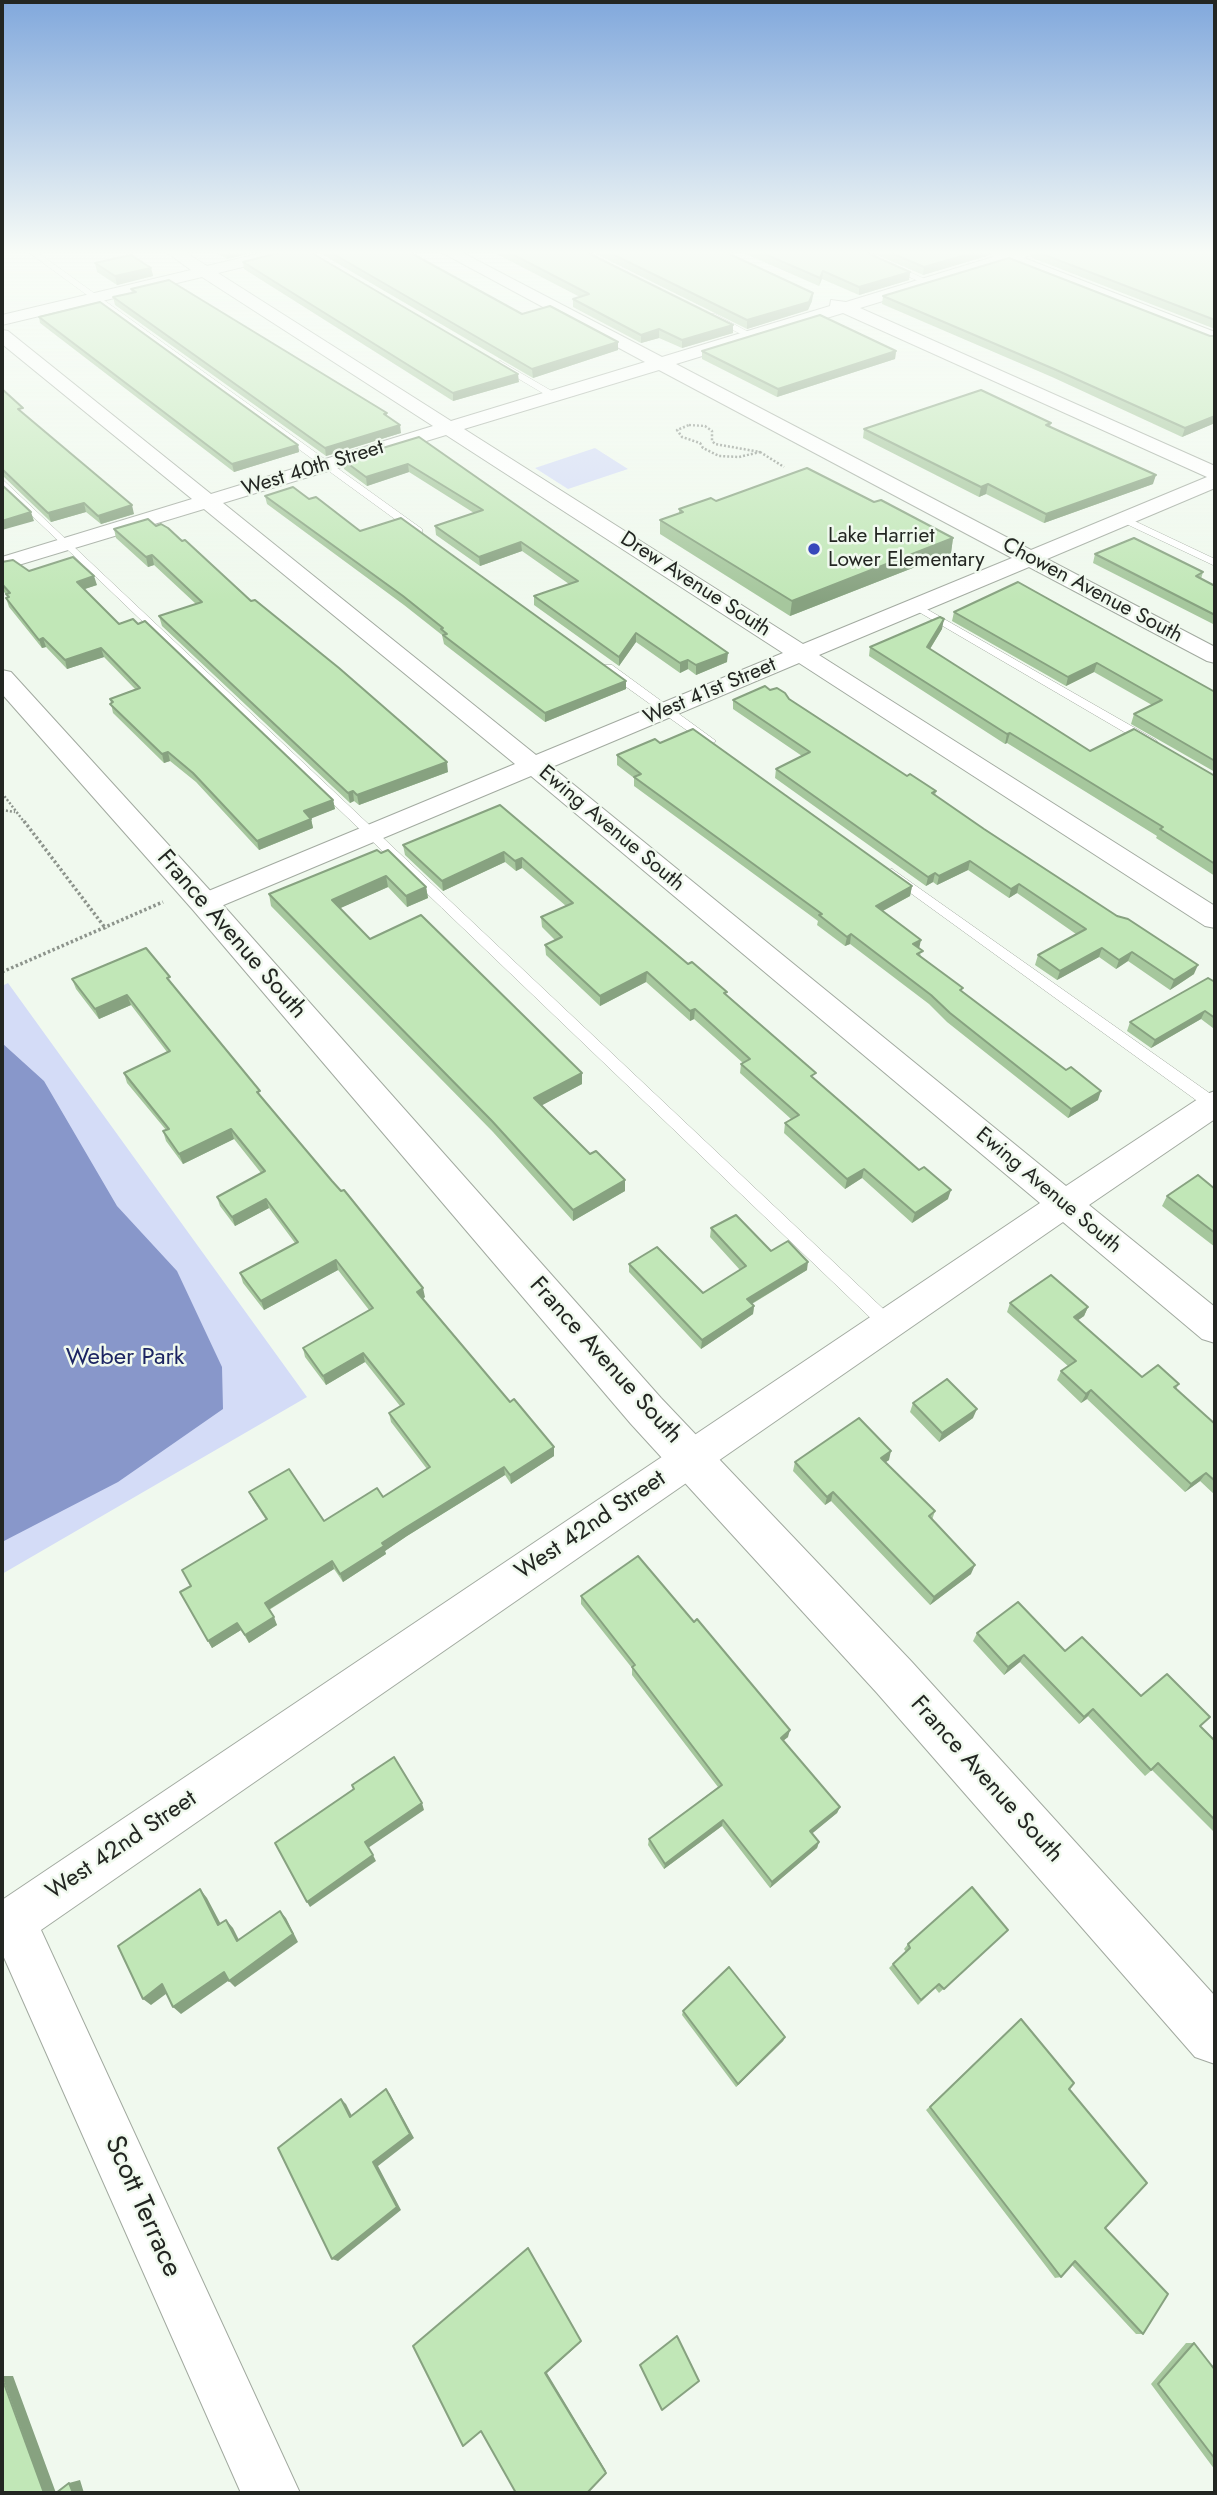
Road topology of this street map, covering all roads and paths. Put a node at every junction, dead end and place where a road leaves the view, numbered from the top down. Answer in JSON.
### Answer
{"nodes":[{"id":1,"x":43,"y":368,"type":"edge"},
{"id":2,"x":192,"y":368,"type":"edge"},
{"id":3,"x":356,"y":368,"type":"edge"},
{"id":4,"x":507,"y":368,"type":"edge"},
{"id":5,"x":643,"y":368,"type":"edge"},
{"id":6,"x":671,"y":368,"type":"edge"},
{"id":7,"x":982,"y":368,"type":"edge"},
{"id":8,"x":554,"y":396,"type":"junction"},
{"id":9,"x":449,"y":428,"type":"junction"},
{"id":10,"x":760,"y":452,"type":"junction"},
{"id":11,"x":326,"y":465,"type":"junction"},
{"id":12,"x":784,"y":467,"type":"dead end"},
{"id":13,"x":1215,"y":473,"type":"edge"},
{"id":14,"x":1215,"y":481,"type":"edge"},
{"id":15,"x":2,"y":482,"type":"edge"},
{"id":16,"x":207,"y":502,"type":"junction"},
{"id":17,"x":1125,"y":519,"type":"junction"},
{"id":18,"x":427,"y":537,"type":"edge"},
{"id":19,"x":67,"y":544,"type":"junction"},
{"id":20,"x":1031,"y":558,"type":"junction"},
{"id":21,"x":1215,"y":563,"type":"edge"},
{"id":22,"x":2,"y":564,"type":"edge"},
{"id":23,"x":916,"y":606,"type":"junction"},
{"id":24,"x":803,"y":653,"type":"junction"},
{"id":25,"x":1215,"y":656,"type":"edge"},
{"id":26,"x":595,"y":659,"type":"edge"},
{"id":27,"x":2,"y":678,"type":"edge"},
{"id":28,"x":667,"y":710,"type":"junction"},
{"id":29,"x":717,"y":746,"type":"edge"},
{"id":30,"x":1168,"y":752,"type":"edge"},
{"id":31,"x":534,"y":766,"type":"junction"},
{"id":32,"x":2,"y":793,"type":"edge"},
{"id":33,"x":2,"y":810,"type":"edge"},
{"id":34,"x":16,"y":812,"type":"junction"},
{"id":35,"x":371,"y":834,"type":"junction"},
{"id":36,"x":884,"y":867,"type":"edge"},
{"id":37,"x":163,"y":902,"type":"dead end"},
{"id":38,"x":204,"y":904,"type":"junction"},
{"id":39,"x":1215,"y":919,"type":"edge"},
{"id":40,"x":106,"y":929,"type":"junction"},
{"id":41,"x":2,"y":972,"type":"edge"},
{"id":42,"x":1214,"y":1103,"type":"edge"},
{"id":43,"x":1065,"y":1205,"type":"junction"},
{"id":44,"x":887,"y":1323,"type":"junction"},
{"id":45,"x":1215,"y":1328,"type":"edge"},
{"id":46,"x":690,"y":1457,"type":"junction"},
{"id":47,"x":7,"y":1924,"type":"edge"},
{"id":48,"x":1215,"y":2037,"type":"edge"},
{"id":49,"x":271,"y":2493,"type":"edge"}],
"edges":[{"from":1,"to":16,"type":"street","name":"Ewing Avenue South"},
{"from":2,"to":11,"type":"lane"},
{"from":3,"to":9,"type":"street","name":"Drew Avenue South"},
{"from":4,"to":8,"type":"lane"},
{"from":5,"to":8,"type":"street","name":"West 40th Street"},
{"from":6,"to":20,"type":"street","name":"Chowen Avenue South"},
{"from":7,"to":13,"type":"street"},
{"from":8,"to":9,"type":"street","name":"West 40th Street"},
{"from":9,"to":11,"type":"street","name":"West 40th Street"},
{"from":9,"to":24,"type":"street","name":"Drew Avenue South"},
{"from":10,"to":10,"type":"path"},
{"from":10,"to":12,"type":"path"},
{"from":11,"to":16,"type":"street","name":"West 40th Street"},
{"from":11,"to":18,"type":"lane"},
{"from":14,"to":17,"type":"street","name":"West 41st Street"},
{"from":15,"to":19,"type":"lane"},
{"from":16,"to":19,"type":"street","name":"West 40th Street"},
{"from":16,"to":31,"type":"street","name":"Ewing Avenue South"},
{"from":17,"to":20,"type":"street","name":"West 41st Street"},
{"from":17,"to":21,"type":"lane"},
{"from":19,"to":22,"type":"street","name":"West 40th Street"},
{"from":19,"to":35,"type":"lane"},
{"from":20,"to":23,"type":"street","name":"West 41st Street"},
{"from":20,"to":25,"type":"street","name":"Chowen Avenue South"},
{"from":23,"to":24,"type":"street","name":"West 41st Street"},
{"from":23,"to":30,"type":"lane"},
{"from":24,"to":28,"type":"street","name":"West 41st Street"},
{"from":24,"to":39,"type":"street","name":"Drew Avenue South"},
{"from":26,"to":28,"type":"lane"},
{"from":27,"to":38,"type":"main road","name":"France Avenue South"},
{"from":28,"to":29,"type":"lane"},
{"from":28,"to":31,"type":"street","name":"West 41st Street"},
{"from":31,"to":35,"type":"street","name":"West 41st Street"},
{"from":31,"to":43,"type":"street","name":"Ewing Avenue South"},
{"from":32,"to":34,"type":"path"},
{"from":33,"to":34,"type":"path"},
{"from":34,"to":40,"type":"path"},
{"from":35,"to":38,"type":"street","name":"West 41st Street"},
{"from":35,"to":44,"type":"lane"},
{"from":36,"to":42,"type":"lane"},
{"from":37,"to":40,"type":"path"},
{"from":38,"to":46,"type":"main road","name":"France Avenue South"},
{"from":40,"to":41,"type":"path"},
{"from":42,"to":43,"type":"street","name":"West 42nd Street"},
{"from":43,"to":44,"type":"street","name":"West 42nd Street"},
{"from":43,"to":45,"type":"street","name":"Ewing Avenue South"},
{"from":44,"to":46,"type":"street","name":"West 42nd Street"},
{"from":46,"to":47,"type":"street","name":"West 42nd Street"},
{"from":46,"to":48,"type":"main road","name":"France Avenue South"},
{"from":47,"to":49,"type":"street","name":"Scott Terrace"}]}
